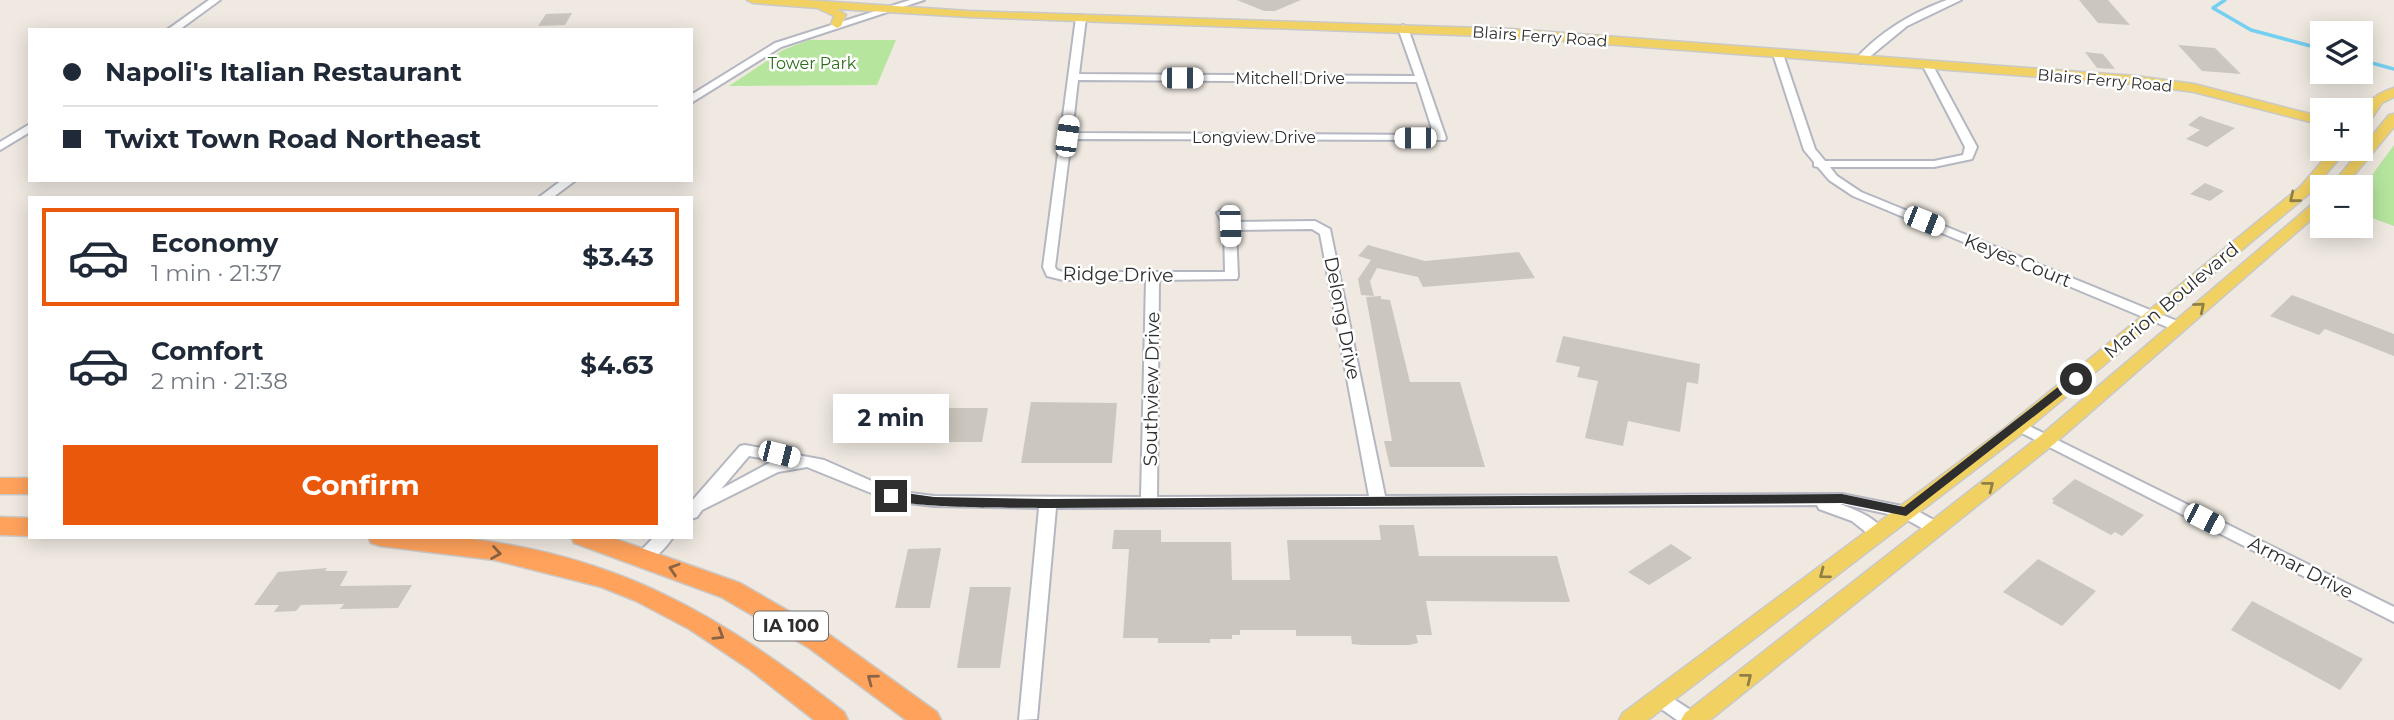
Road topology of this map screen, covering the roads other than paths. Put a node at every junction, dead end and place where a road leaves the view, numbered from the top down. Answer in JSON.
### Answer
{"nodes":[{"id":1,"x":215,"y":0,"type":"edge"},
{"id":2,"x":753,"y":0,"type":"edge"},
{"id":3,"x":903,"y":0,"type":"edge"},
{"id":4,"x":919,"y":0,"type":"edge"},
{"id":5,"x":1956,"y":0,"type":"edge"},
{"id":6,"x":819,"y":4,"type":"junction"},
{"id":7,"x":834,"y":5,"type":"junction"},
{"id":8,"x":938,"y":6,"type":"edge"},
{"id":9,"x":890,"y":9,"type":"junction"},
{"id":10,"x":1081,"y":18,"type":"junction"},
{"id":11,"x":837,"y":24,"type":"junction"},
{"id":12,"x":175,"y":28,"type":"edge"},
{"id":13,"x":1403,"y":29,"type":"junction"},
{"id":14,"x":1778,"y":54,"type":"junction"},
{"id":15,"x":1859,"y":61,"type":"junction"},
{"id":16,"x":1928,"y":66,"type":"junction"},
{"id":17,"x":1076,"y":77,"type":"junction"},
{"id":18,"x":1420,"y":79,"type":"junction"},
{"id":19,"x":2394,"y":92,"type":"edge"},
{"id":20,"x":693,"y":98,"type":"edge"},
{"id":21,"x":2373,"y":106,"type":"edge"},
{"id":22,"x":2310,"y":118,"type":"edge"},
{"id":23,"x":2394,"y":118,"type":"edge"},
{"id":24,"x":28,"y":128,"type":"edge"},
{"id":25,"x":2373,"y":135,"type":"edge"},
{"id":26,"x":1067,"y":136,"type":"junction"},
{"id":27,"x":2380,"y":137,"type":"junction"},
{"id":28,"x":0,"y":147,"type":"edge"},
{"id":29,"x":2330,"y":161,"type":"edge"},
{"id":30,"x":1818,"y":164,"type":"junction"},
{"id":31,"x":2347,"y":175,"type":"edge"},
{"id":32,"x":567,"y":182,"type":"edge"},
{"id":33,"x":547,"y":196,"type":"edge"},
{"id":34,"x":1223,"y":213,"type":"dead end"},
{"id":35,"x":2310,"y":213,"type":"edge"},
{"id":36,"x":1230,"y":226,"type":"junction"},
{"id":37,"x":1153,"y":275,"type":"junction"},
{"id":38,"x":2153,"y":316,"type":"junction"},
{"id":39,"x":2177,"y":326,"type":"junction"},
{"id":40,"x":2019,"y":426,"type":"junction"},
{"id":41,"x":2047,"y":440,"type":"junction"},
{"id":42,"x":810,"y":462,"type":"junction"},
{"id":43,"x":0,"y":486,"type":"edge"},
{"id":44,"x":28,"y":486,"type":"edge"},
{"id":45,"x":1792,"y":499,"type":"junction"},
{"id":46,"x":1149,"y":502,"type":"junction"},
{"id":47,"x":1378,"y":502,"type":"junction"},
{"id":48,"x":1048,"y":503,"type":"junction"},
{"id":49,"x":695,"y":510,"type":"edge"},
{"id":50,"x":1906,"y":512,"type":"junction"},
{"id":51,"x":0,"y":526,"type":"edge"},
{"id":52,"x":28,"y":527,"type":"edge"},
{"id":53,"x":1935,"y":528,"type":"junction"},
{"id":54,"x":1878,"y":533,"type":"junction"},
{"id":55,"x":395,"y":539,"type":"edge"},
{"id":56,"x":589,"y":539,"type":"edge"},
{"id":57,"x":663,"y":539,"type":"edge"},
{"id":58,"x":642,"y":558,"type":"junction"},
{"id":59,"x":2394,"y":615,"type":"edge"},
{"id":60,"x":1660,"y":698,"type":"junction"},
{"id":61,"x":1028,"y":719,"type":"edge"},
{"id":62,"x":834,"y":720,"type":"edge"},
{"id":63,"x":927,"y":720,"type":"edge"},
{"id":64,"x":1631,"y":720,"type":"edge"},
{"id":65,"x":1692,"y":720,"type":"edge"}],
"edges":[{"from":1,"to":12,"type":"street"},
{"from":2,"to":6,"type":"main road","name":"Blairs Ferry Road"},
{"from":3,"to":7,"type":"main road"},
{"from":4,"to":9,"type":"street"},
{"from":5,"to":15,"type":"street"},
{"from":6,"to":7,"type":"main road","name":"Blairs Ferry Road"},
{"from":6,"to":11,"type":"main road"},
{"from":7,"to":9,"type":"main road","name":"Blairs Ferry Road"},
{"from":8,"to":9,"type":"main road","name":"Blairs Ferry Road"},
{"from":8,"to":10,"type":"main road","name":"Blairs Ferry Road"},
{"from":9,"to":11,"type":"street"},
{"from":10,"to":13,"type":"main road","name":"Blairs Ferry Road"},
{"from":10,"to":17,"type":"street","name":"Ridge Drive"},
{"from":11,"to":20,"type":"street"},
{"from":13,"to":14,"type":"main road","name":"Blairs Ferry Road"},
{"from":13,"to":18,"type":"street"},
{"from":14,"to":15,"type":"main road","name":"Blairs Ferry Road"},
{"from":14,"to":30,"type":"street","name":"Keyes Court"},
{"from":15,"to":16,"type":"main road","name":"Blairs Ferry Road"},
{"from":16,"to":22,"type":"main road","name":"Blairs Ferry Road"},
{"from":16,"to":30,"type":"street"},
{"from":17,"to":18,"type":"street","name":"Mitchell Drive"},
{"from":17,"to":26,"type":"street","name":"Ridge Drive"},
{"from":18,"to":26,"type":"street","name":"Longview Drive"},
{"from":19,"to":21,"type":"main road"},
{"from":23,"to":27,"type":"main road"},
{"from":24,"to":28,"type":"street"},
{"from":25,"to":27,"type":"main road"},
{"from":26,"to":37,"type":"street","name":"Ridge Drive"},
{"from":27,"to":31,"type":"main road"},
{"from":29,"to":38,"type":"main road","name":"Marion Boulevard","one_way":true},
{"from":30,"to":38,"type":"street","name":"Keyes Court"},
{"from":32,"to":33,"type":"street"},
{"from":34,"to":36,"type":"street"},
{"from":39,"to":35,"type":"main road","name":"Marion Boulevard","one_way":true},
{"from":36,"to":37,"type":"street","name":"Ridge Drive"},
{"from":36,"to":47,"type":"street","name":"Delong Drive"},
{"from":37,"to":46,"type":"street","name":"Southview Drive"},
{"from":38,"to":39,"type":"street","name":"Keyes Court"},
{"from":38,"to":40,"type":"main road","name":"Marion Boulevard"},
{"from":39,"to":41,"type":"main road","name":"Marion Boulevard"},
{"from":40,"to":41,"type":"street","name":"Armar Drive"},
{"from":40,"to":50,"type":"main road","name":"Marion Boulevard"},
{"from":53,"to":41,"type":"main road","name":"Marion Boulevard","one_way":true},
{"from":41,"to":59,"type":"street","name":"Armar Drive"},
{"from":42,"to":48,"type":"street"},
{"from":42,"to":49,"type":"street"},
{"from":42,"to":49,"type":"street"},
{"from":43,"to":44,"type":"highway"},
{"from":45,"to":47,"type":"street"},
{"from":45,"to":50,"type":"street"},
{"from":45,"to":54,"type":"street"},
{"from":46,"to":47,"type":"street"},
{"from":46,"to":48,"type":"street"},
{"from":48,"to":61,"type":"street"},
{"from":50,"to":53,"type":"street"},
{"from":50,"to":54,"type":"main road","name":"Marion Boulevard"},
{"from":51,"to":52,"type":"highway"},
{"from":65,"to":53,"type":"main road","name":"Marion Boulevard","one_way":true},
{"from":54,"to":60,"type":"main road","name":"Marion Boulevard","one_way":true},
{"from":55,"to":62,"type":"highway","number":"IA 100","one_way":true},
{"from":56,"to":58,"type":"highway","number":"IA 100"},
{"from":57,"to":58,"type":"street"},
{"from":63,"to":58,"type":"highway","number":"IA 100","one_way":true},
{"from":60,"to":64,"type":"main road","name":"Marion Boulevard"},
{"from":60,"to":65,"type":"street"}]}
